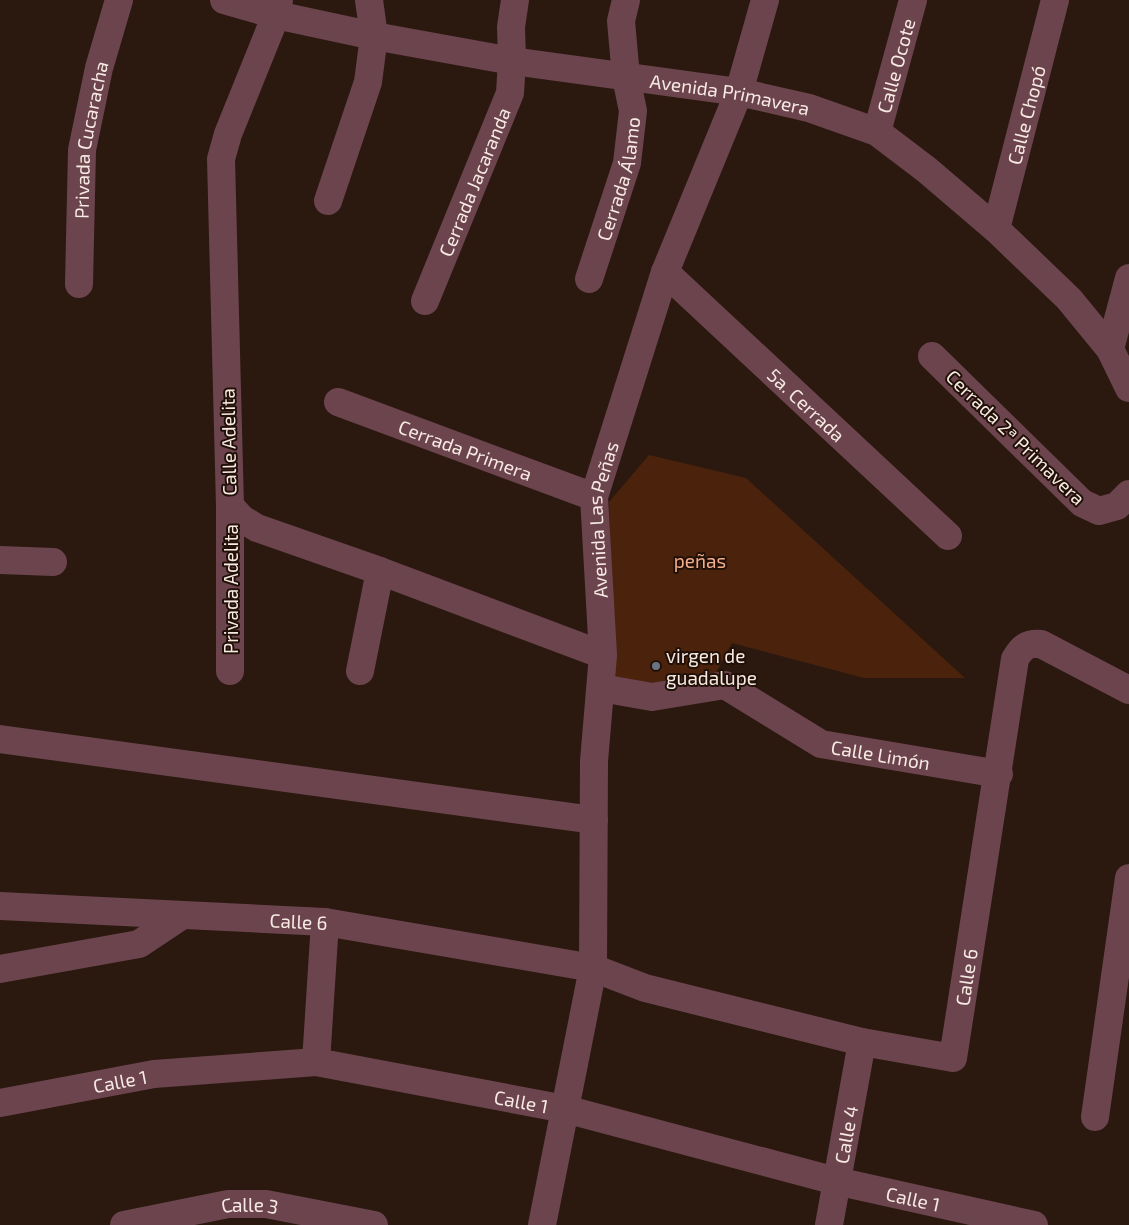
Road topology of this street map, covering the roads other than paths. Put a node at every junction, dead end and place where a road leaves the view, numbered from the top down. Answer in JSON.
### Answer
{"nodes":[{"id":1,"x":119,"y":0,"type":"edge"},
{"id":2,"x":224,"y":0,"type":"edge"},
{"id":3,"x":368,"y":0,"type":"edge"},
{"id":4,"x":515,"y":0,"type":"edge"},
{"id":5,"x":626,"y":0,"type":"edge"},
{"id":6,"x":765,"y":0,"type":"edge"},
{"id":7,"x":914,"y":0,"type":"edge"},
{"id":8,"x":1055,"y":0,"type":"edge"},
{"id":9,"x":278,"y":7,"type":"edge"},
{"id":10,"x":374,"y":36,"type":"junction"},
{"id":11,"x":512,"y":61,"type":"junction"},
{"id":12,"x":626,"y":76,"type":"junction"},
{"id":13,"x":739,"y":92,"type":"junction"},
{"id":14,"x":877,"y":132,"type":"junction"},
{"id":15,"x":328,"y":201,"type":"dead end"},
{"id":16,"x":996,"y":229,"type":"junction"},
{"id":17,"x":665,"y":272,"type":"junction"},
{"id":18,"x":1129,"y":278,"type":"edge"},
{"id":19,"x":589,"y":279,"type":"dead end"},
{"id":20,"x":79,"y":284,"type":"dead end"},
{"id":21,"x":425,"y":302,"type":"dead end"},
{"id":22,"x":1110,"y":349,"type":"junction"},
{"id":23,"x":932,"y":356,"type":"dead end"},
{"id":24,"x":1129,"y":388,"type":"edge"},
{"id":25,"x":338,"y":402,"type":"dead end"},
{"id":26,"x":1129,"y":494,"type":"edge"},
{"id":27,"x":594,"y":497,"type":"junction"},
{"id":28,"x":230,"y":506,"type":"junction"},
{"id":29,"x":948,"y":536,"type":"dead end"},
{"id":30,"x":0,"y":560,"type":"edge"},
{"id":31,"x":52,"y":562,"type":"dead end"},
{"id":32,"x":380,"y":571,"type":"junction"},
{"id":33,"x":603,"y":655,"type":"junction"},
{"id":34,"x":360,"y":671,"type":"dead end"},
{"id":35,"x":230,"y":672,"type":"dead end"},
{"id":36,"x":601,"y":688,"type":"junction"},
{"id":37,"x":1129,"y":690,"type":"edge"},
{"id":38,"x":0,"y":739,"type":"edge"},
{"id":39,"x":998,"y":774,"type":"junction"},
{"id":40,"x":594,"y":820,"type":"junction"},
{"id":41,"x":1129,"y":878,"type":"edge"},
{"id":42,"x":0,"y":906,"type":"edge"},
{"id":43,"x":181,"y":916,"type":"junction"},
{"id":44,"x":324,"y":922,"type":"junction"},
{"id":45,"x":593,"y":968,"type":"junction"},
{"id":46,"x":0,"y":969,"type":"edge"},
{"id":47,"x":862,"y":1042,"type":"junction"},
{"id":48,"x":316,"y":1062,"type":"junction"},
{"id":49,"x":0,"y":1103,"type":"edge"},
{"id":50,"x":564,"y":1109,"type":"junction"},
{"id":51,"x":1095,"y":1117,"type":"dead end"},
{"id":52,"x":836,"y":1181,"type":"junction"},
{"id":53,"x":124,"y":1225,"type":"edge"},
{"id":54,"x":374,"y":1225,"type":"edge"},
{"id":55,"x":542,"y":1225,"type":"edge"},
{"id":56,"x":829,"y":1225,"type":"edge"},
{"id":57,"x":1034,"y":1225,"type":"edge"}],
"edges":[{"from":1,"to":20,"type":"street","name":"Privada Cucaracha"},
{"from":2,"to":9,"type":"street","name":"Avenida Primavera"},
{"from":3,"to":10,"type":"street"},
{"from":4,"to":11,"type":"street","name":"Cerrada Jacaranda"},
{"from":5,"to":12,"type":"street","name":"Cerrada Álamo"},
{"from":6,"to":13,"type":"street","name":"Avenida Las Peñas"},
{"from":7,"to":14,"type":"street","name":"Calle Ocote"},
{"from":8,"to":16,"type":"street","name":"Calle Chopó"},
{"from":9,"to":10,"type":"street","name":"Avenida Primavera"},
{"from":9,"to":28,"type":"street","name":"Calle Adelita"},
{"from":10,"to":11,"type":"street","name":"Avenida Primavera"},
{"from":10,"to":15,"type":"street"},
{"from":11,"to":12,"type":"street","name":"Avenida Primavera"},
{"from":11,"to":21,"type":"street","name":"Cerrada Jacaranda"},
{"from":12,"to":13,"type":"street","name":"Avenida Primavera"},
{"from":12,"to":19,"type":"street","name":"Cerrada Álamo"},
{"from":13,"to":14,"type":"street","name":"Avenida Primavera"},
{"from":13,"to":17,"type":"street","name":"Avenida Las Peñas"},
{"from":14,"to":16,"type":"street","name":"Avenida Primavera"},
{"from":16,"to":22,"type":"street","name":"Avenida Primavera"},
{"from":17,"to":27,"type":"street","name":"Avenida Las Peñas"},
{"from":17,"to":29,"type":"street","name":"5a. Cerrada"},
{"from":18,"to":22,"type":"street"},
{"from":22,"to":24,"type":"street","name":"Avenida Primavera"},
{"from":23,"to":26,"type":"street","name":"Cerrada 2ª Primavera"},
{"from":25,"to":27,"type":"street","name":"Cerrada Primera"},
{"from":27,"to":33,"type":"street","name":"Avenida Las Peñas"},
{"from":28,"to":32,"type":"street","name":"Calle Adelita"},
{"from":28,"to":35,"type":"street","name":"Privada Adelita"},
{"from":30,"to":31,"type":"street"},
{"from":32,"to":33,"type":"street","name":"Calle Adelita"},
{"from":32,"to":34,"type":"street"},
{"from":33,"to":36,"type":"street","name":"Avenida Las Peñas"},
{"from":36,"to":39,"type":"street","name":"Calle Limón"},
{"from":36,"to":40,"type":"street","name":"Avenida Las Peñas"},
{"from":37,"to":39,"type":"street","name":"Calle 6"},
{"from":38,"to":40,"type":"street"},
{"from":39,"to":47,"type":"street","name":"Calle 6"},
{"from":40,"to":45,"type":"street","name":"Avenida Las Peñas"},
{"from":41,"to":51,"type":"street"},
{"from":42,"to":43,"type":"street","name":"Calle 6"},
{"from":43,"to":44,"type":"street","name":"Calle 6"},
{"from":43,"to":46,"type":"street"},
{"from":44,"to":45,"type":"street","name":"Calle 6"},
{"from":44,"to":48,"type":"street"},
{"from":45,"to":47,"type":"street","name":"Calle 6"},
{"from":45,"to":50,"type":"street"},
{"from":47,"to":52,"type":"street","name":"Calle 4"},
{"from":48,"to":49,"type":"street","name":"Calle 1"},
{"from":48,"to":50,"type":"street","name":"Calle 1"},
{"from":50,"to":52,"type":"street","name":"Calle 1"},
{"from":50,"to":55,"type":"street"},
{"from":52,"to":56,"type":"street","name":"Calle 4"},
{"from":52,"to":57,"type":"street","name":"Calle 1"},
{"from":53,"to":54,"type":"street","name":"Calle 3"}]}
